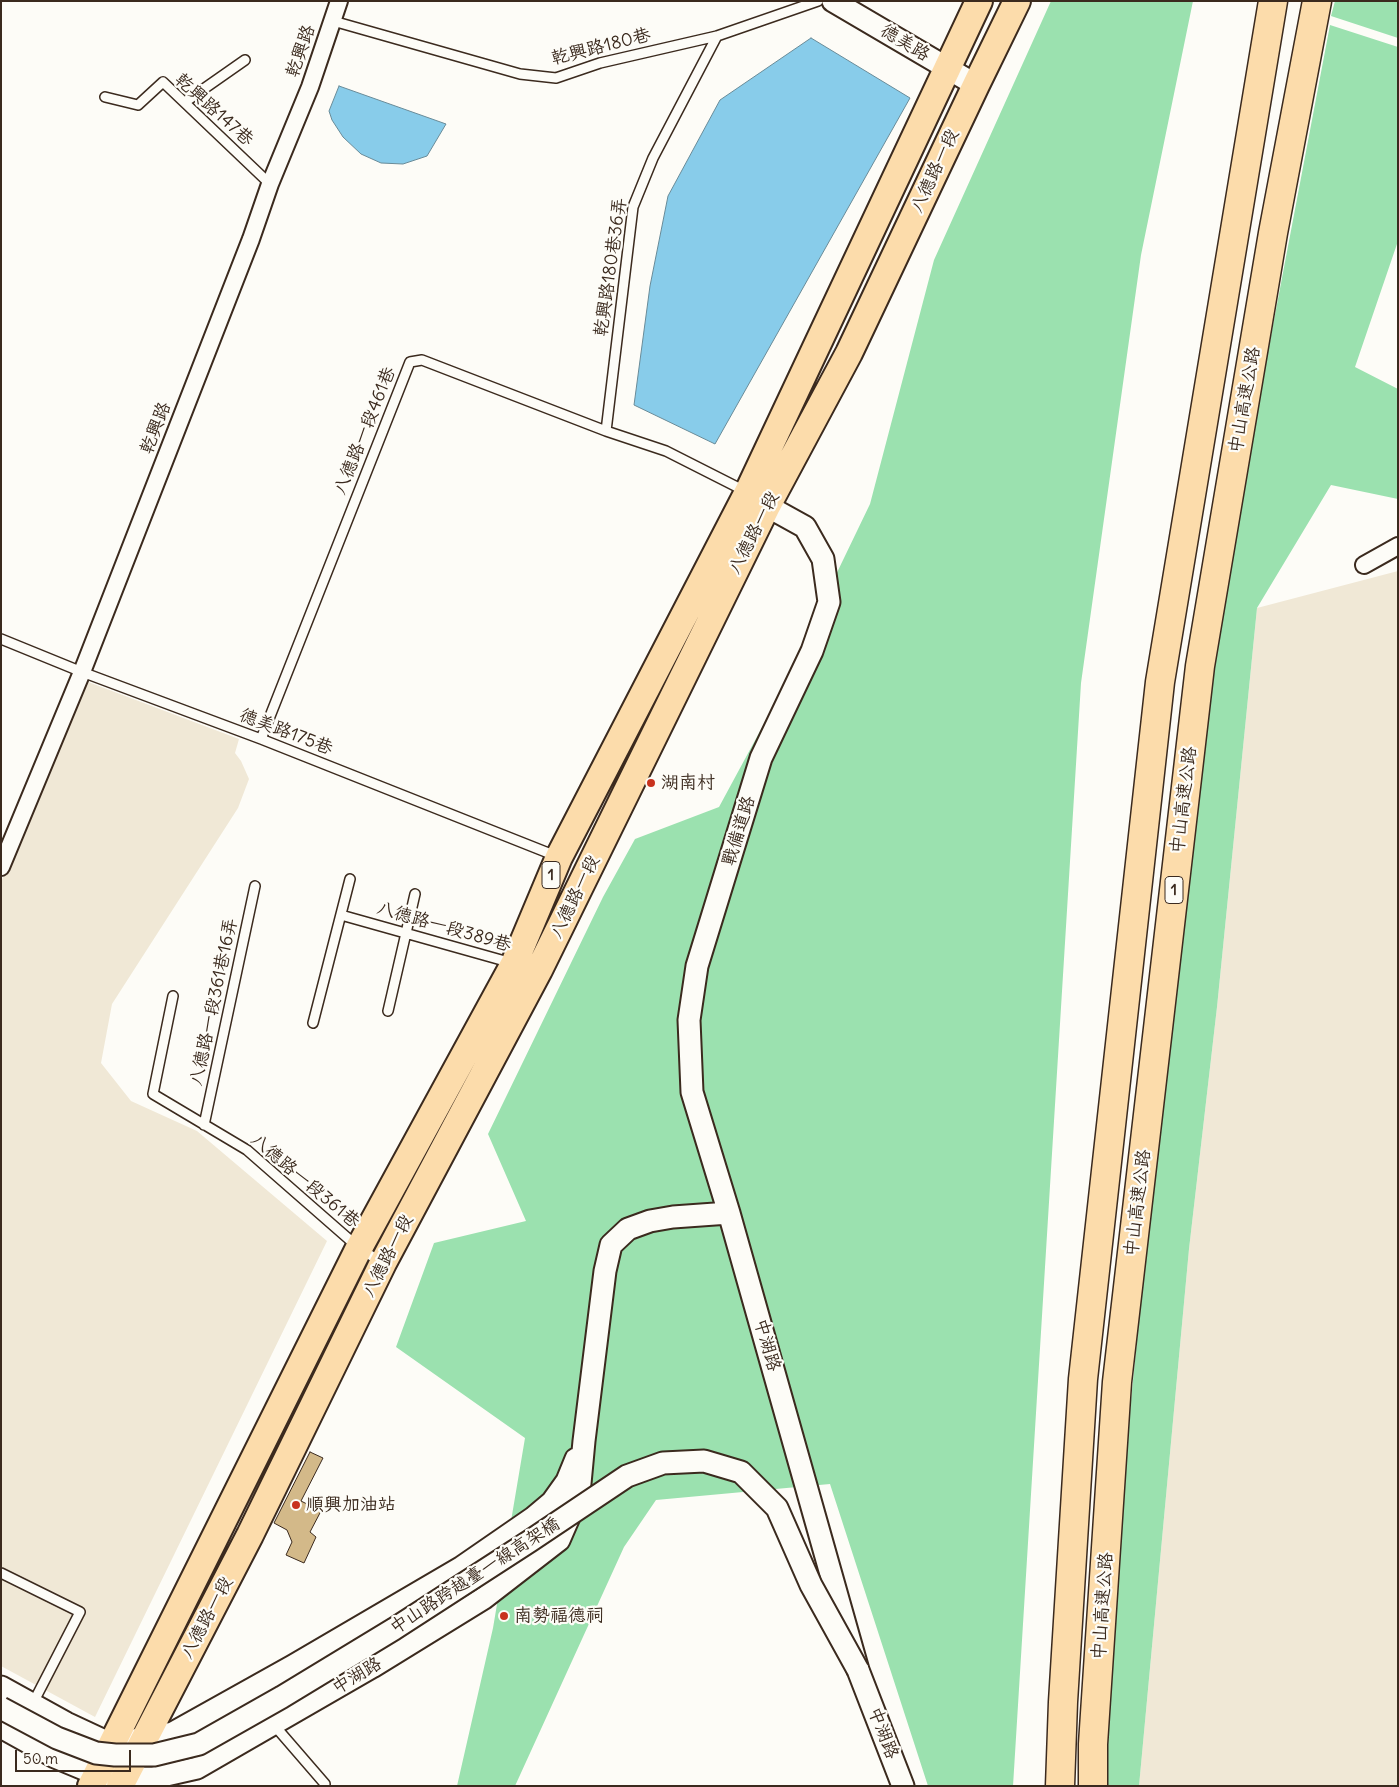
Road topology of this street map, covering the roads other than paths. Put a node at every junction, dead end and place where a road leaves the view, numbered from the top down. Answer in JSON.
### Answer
{"nodes":[{"id":1,"x":339,"y":1,"type":"edge"},
{"id":2,"x":979,"y":1,"type":"edge"},
{"id":3,"x":1017,"y":1,"type":"edge"},
{"id":4,"x":1273,"y":1,"type":"edge"},
{"id":5,"x":1317,"y":1,"type":"edge"},
{"id":6,"x":831,"y":2,"type":"edge"},
{"id":7,"x":333,"y":21,"type":"junction"},
{"id":8,"x":717,"y":36,"type":"junction"},
{"id":9,"x":245,"y":60,"type":"dead end"},
{"id":10,"x":947,"y":69,"type":"junction"},
{"id":11,"x":976,"y":85,"type":"junction"},
{"id":12,"x":105,"y":97,"type":"dead end"},
{"id":13,"x":185,"y":102,"type":"junction"},
{"id":14,"x":270,"y":184,"type":"junction"},
{"id":15,"x":606,"y":431,"type":"junction"},
{"id":16,"x":757,"y":499,"type":"junction"},
{"id":17,"x":1398,"y":546,"type":"edge"},
{"id":18,"x":1364,"y":565,"type":"dead end"},
{"id":19,"x":1,"y":639,"type":"edge"},
{"id":20,"x":82,"y":672,"type":"junction"},
{"id":21,"x":261,"y":738,"type":"junction"},
{"id":22,"x":559,"y":857,"type":"junction"},
{"id":23,"x":1,"y":867,"type":"edge"},
{"id":24,"x":350,"y":879,"type":"dead end"},
{"id":25,"x":254,"y":886,"type":"dead end"},
{"id":26,"x":415,"y":894,"type":"dead end"},
{"id":27,"x":340,"y":914,"type":"junction"},
{"id":28,"x":405,"y":932,"type":"junction"},
{"id":29,"x":526,"y":967,"type":"junction"},
{"id":30,"x":173,"y":996,"type":"dead end"},
{"id":31,"x":388,"y":1011,"type":"dead end"},
{"id":32,"x":313,"y":1023,"type":"dead end"},
{"id":33,"x":204,"y":1125,"type":"junction"},
{"id":34,"x":729,"y":1213,"type":"junction"},
{"id":35,"x":359,"y":1248,"type":"junction"},
{"id":36,"x":383,"y":1263,"type":"junction"},
{"id":37,"x":584,"y":1441,"type":"junction"},
{"id":38,"x":460,"y":1569,"type":"junction"},
{"id":39,"x":1,"y":1573,"type":"edge"},
{"id":40,"x":480,"y":1601,"type":"junction"},
{"id":41,"x":356,"y":1629,"type":"junction"},
{"id":42,"x":368,"y":1670,"type":"junction"},
{"id":43,"x":858,"y":1670,"type":"junction"},
{"id":44,"x":1,"y":1687,"type":"edge"},
{"id":45,"x":33,"y":1704,"type":"junction"},
{"id":46,"x":1,"y":1708,"type":"edge"},
{"id":47,"x":274,"y":1724,"type":"junction"},
{"id":48,"x":8,"y":1731,"type":"edge"},
{"id":49,"x":145,"y":1738,"type":"junction"},
{"id":50,"x":111,"y":1744,"type":"junction"},
{"id":51,"x":94,"y":1780,"type":"edge"},
{"id":52,"x":122,"y":1782,"type":"edge"},
{"id":53,"x":156,"y":1782,"type":"edge"},
{"id":54,"x":325,"y":1784,"type":"dead end"},
{"id":55,"x":903,"y":1786,"type":"edge"},
{"id":56,"x":1060,"y":1786,"type":"edge"},
{"id":57,"x":1093,"y":1786,"type":"edge"}],
"edges":[{"from":1,"to":7,"type":"street","name":"乾興路"},
{"from":2,"to":10,"type":"main road","name":"八德路一段","number":"1"},
{"from":3,"to":11,"type":"main road","name":"八德路一段","number":"1"},
{"from":4,"to":56,"type":"highway","name":"中山高速公路"},
{"from":5,"to":57,"type":"highway","name":"中山高速公路","number":"1"},
{"from":6,"to":8,"type":"lane","name":"乾興路180巷"},
{"from":6,"to":10,"type":"street","name":"德美路"},
{"from":7,"to":8,"type":"lane","name":"乾興路180巷"},
{"from":7,"to":14,"type":"street","name":"乾興路"},
{"from":8,"to":15,"type":"lane","name":"乾興路180巷36弄"},
{"from":9,"to":13,"type":"lane"},
{"from":10,"to":11,"type":"street","name":"德美路"},
{"from":10,"to":16,"type":"main road","name":"八德路一段","number":"1"},
{"from":11,"to":16,"type":"main road","name":"八德路一段","number":"1"},
{"from":12,"to":13,"type":"lane","name":"乾興路147巷"},
{"from":13,"to":14,"type":"lane","name":"乾興路147巷"},
{"from":14,"to":20,"type":"street","name":"乾興路"},
{"from":15,"to":16,"type":"lane","name":"八德路一段461巷"},
{"from":15,"to":21,"type":"lane","name":"八德路一段461巷"},
{"from":16,"to":22,"type":"main road","name":"八德路一段","number":"1"},
{"from":16,"to":29,"type":"main road","name":"八德路一段","number":"1"},
{"from":16,"to":34,"type":"street","name":"戰備道路"},
{"from":17,"to":18,"type":"street"},
{"from":19,"to":20,"type":"lane","name":"德美路175巷"},
{"from":20,"to":21,"type":"lane","name":"德美路175巷"},
{"from":20,"to":23,"type":"street","name":"乾興路"},
{"from":21,"to":22,"type":"lane","name":"德美路175巷"},
{"from":22,"to":29,"type":"main road","name":"八德路一段","number":"1"},
{"from":24,"to":27,"type":"lane"},
{"from":25,"to":33,"type":"lane","name":"八德路一段361巷16弄"},
{"from":26,"to":28,"type":"lane"},
{"from":27,"to":28,"type":"lane","name":"八德路一段389巷"},
{"from":27,"to":32,"type":"lane"},
{"from":28,"to":29,"type":"lane","name":"八德路一段389巷"},
{"from":28,"to":31,"type":"lane"},
{"from":29,"to":35,"type":"main road","name":"八德路一段","number":"1"},
{"from":29,"to":36,"type":"main road","name":"八德路一段","number":"1"},
{"from":30,"to":33,"type":"lane","name":"八德路一段361巷"},
{"from":33,"to":35,"type":"lane","name":"八德路一段361巷"},
{"from":34,"to":37,"type":"street","name":"中湖路"},
{"from":34,"to":43,"type":"street","name":"中湖路"},
{"from":35,"to":36,"type":"lane","name":"八德路一段361巷"},
{"from":35,"to":50,"type":"main road","name":"八德路一段","number":"1"},
{"from":36,"to":49,"type":"main road","name":"八德路一段","number":"1"},
{"from":37,"to":38,"type":"street","name":"中湖路"},
{"from":37,"to":40,"type":"street","name":"中湖路"},
{"from":38,"to":40,"type":"lane"},
{"from":38,"to":41,"type":"street","name":"中湖路"},
{"from":39,"to":45,"type":"lane"},
{"from":40,"to":42,"type":"street","name":"中湖路"},
{"from":41,"to":42,"type":"lane"},
{"from":41,"to":49,"type":"street","name":"中湖路"},
{"from":42,"to":47,"type":"street","name":"中湖路"},
{"from":43,"to":46,"type":"street","name":"中山路跨越臺一線高架橋","bridge":true},
{"from":43,"to":55,"type":"street","name":"中湖路"},
{"from":44,"to":45,"type":"street"},
{"from":45,"to":48,"type":"lane"},
{"from":45,"to":50,"type":"street"},
{"from":47,"to":53,"type":"street","name":"中湖路"},
{"from":47,"to":54,"type":"lane"},
{"from":48,"to":51,"type":"street","name":"中湖路"},
{"from":49,"to":50,"type":"street","name":"中湖路"},
{"from":49,"to":52,"type":"main road","name":"八德路一段","number":"1"},
{"from":50,"to":51,"type":"main road","name":"八德路一段","number":"1"},
{"from":51,"to":52,"type":"street","name":"中湖路"},
{"from":52,"to":53,"type":"street","name":"中湖路"}]}
